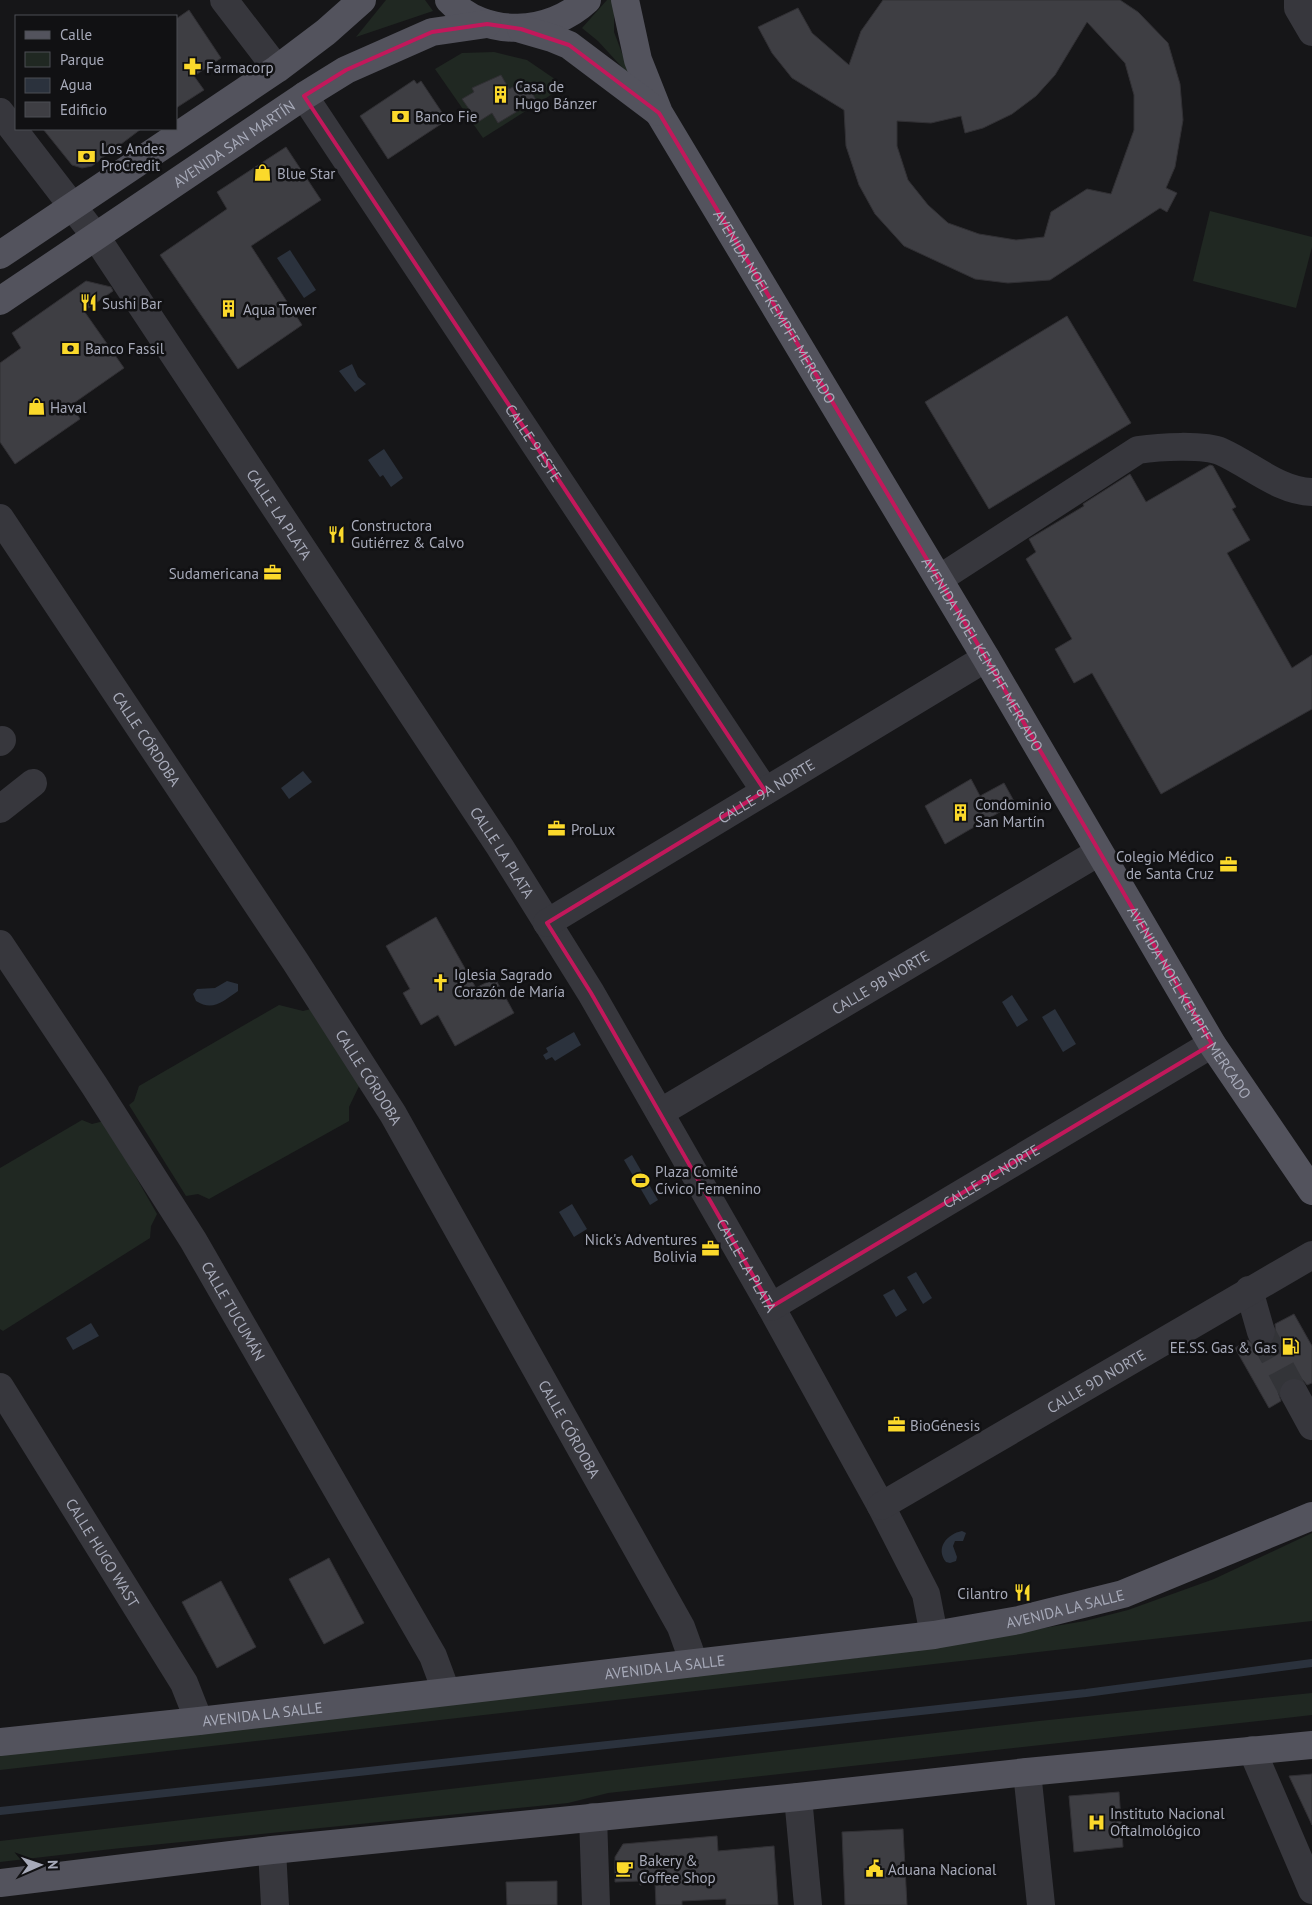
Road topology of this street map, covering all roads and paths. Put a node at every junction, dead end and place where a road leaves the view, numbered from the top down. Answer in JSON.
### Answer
{"nodes":[{"id":1,"x":224,"y":0,"type":"edge"},
{"id":2,"x":362,"y":0,"type":"edge"},
{"id":3,"x":449,"y":0,"type":"edge"},
{"id":4,"x":587,"y":0,"type":"edge"},
{"id":5,"x":624,"y":0,"type":"edge"},
{"id":6,"x":1298,"y":0,"type":"edge"},
{"id":7,"x":487,"y":24,"type":"junction"},
{"id":8,"x":521,"y":29,"type":"junction"},
{"id":9,"x":1312,"y":32,"type":"edge"},
{"id":10,"x":277,"y":69,"type":"junction"},
{"id":11,"x":304,"y":96,"type":"junction"},
{"id":12,"x":0,"y":112,"type":"edge"},
{"id":13,"x":659,"y":113,"type":"junction"},
{"id":14,"x":72,"y":207,"type":"junction"},
{"id":15,"x":96,"y":237,"type":"junction"},
{"id":16,"x":0,"y":255,"type":"edge"},
{"id":17,"x":0,"y":301,"type":"edge"},
{"id":18,"x":1312,"y":492,"type":"edge"},
{"id":19,"x":0,"y":518,"type":"edge"},
{"id":20,"x":939,"y":578,"type":"junction"},
{"id":21,"x":986,"y":658,"type":"junction"},
{"id":22,"x":33,"y":782,"type":"dead end"},
{"id":23,"x":765,"y":791,"type":"junction"},
{"id":24,"x":0,"y":809,"type":"edge"},
{"id":25,"x":1099,"y":852,"type":"junction"},
{"id":26,"x":547,"y":923,"type":"junction"},
{"id":27,"x":0,"y":944,"type":"edge"},
{"id":28,"x":1212,"y":1044,"type":"junction"},
{"id":29,"x":661,"y":1112,"type":"junction"},
{"id":30,"x":1312,"y":1191,"type":"edge"},
{"id":31,"x":1312,"y":1255,"type":"edge"},
{"id":32,"x":1249,"y":1290,"type":"junction"},
{"id":33,"x":771,"y":1307,"type":"junction"},
{"id":34,"x":1261,"y":1332,"type":"tunnel mouth"},
{"id":35,"x":0,"y":1387,"type":"edge"},
{"id":36,"x":1294,"y":1393,"type":"tunnel mouth"},
{"id":37,"x":1312,"y":1426,"type":"edge"},
{"id":38,"x":881,"y":1506,"type":"junction"},
{"id":39,"x":1312,"y":1516,"type":"edge"},
{"id":40,"x":934,"y":1635,"type":"junction"},
{"id":41,"x":694,"y":1663,"type":"junction"},
{"id":42,"x":446,"y":1691,"type":"junction"},
{"id":43,"x":199,"y":1721,"type":"junction"},
{"id":44,"x":0,"y":1742,"type":"edge"},
{"id":45,"x":1312,"y":1745,"type":"edge"},
{"id":46,"x":1252,"y":1750,"type":"junction"},
{"id":47,"x":1027,"y":1772,"type":"junction"},
{"id":48,"x":798,"y":1798,"type":"junction"},
{"id":49,"x":593,"y":1817,"type":"junction"},
{"id":50,"x":272,"y":1850,"type":"junction"},
{"id":51,"x":0,"y":1883,"type":"edge"},
{"id":52,"x":1312,"y":1890,"type":"edge"},
{"id":53,"x":275,"y":1905,"type":"edge"},
{"id":54,"x":596,"y":1905,"type":"edge"},
{"id":55,"x":808,"y":1905,"type":"edge"},
{"id":56,"x":1041,"y":1905,"type":"edge"}],
"edges":[{"from":1,"to":10,"type":"street"},
{"from":2,"to":10,"type":"main road"},
{"from":3,"to":7,"type":"main road"},
{"from":4,"to":8,"type":"main road"},
{"from":5,"to":13,"type":"main road","name":"AVENIDA NOEL KEMPFF MERCADO"},
{"from":6,"to":9,"type":"street"},
{"from":7,"to":8,"type":"main road"},
{"from":7,"to":11,"type":"main road","name":"AVENIDA SAN MARTÍN"},
{"from":8,"to":13,"type":"main road","name":"AVENIDA NOEL KEMPFF MERCADO"},
{"from":10,"to":14,"type":"main road"},
{"from":11,"to":15,"type":"main road","name":"AVENIDA SAN MARTÍN"},
{"from":11,"to":23,"type":"street","name":"CALLE 9 ESTE"},
{"from":12,"to":14,"type":"street","name":"CALLE LA PLATA"},
{"from":13,"to":20,"type":"main road","name":"AVENIDA NOEL KEMPFF MERCADO"},
{"from":14,"to":15,"type":"street","name":"CALLE LA PLATA"},
{"from":14,"to":16,"type":"main road"},
{"from":15,"to":17,"type":"main road","name":"AVENIDA SAN MARTÍN"},
{"from":15,"to":26,"type":"street","name":"CALLE LA PLATA"},
{"from":18,"to":20,"type":"street"},
{"from":19,"to":41,"type":"street","name":"CALLE CÓRDOBA"},
{"from":20,"to":21,"type":"main road","name":"AVENIDA NOEL KEMPFF MERCADO"},
{"from":21,"to":23,"type":"street","name":"CALLE 9A NORTE"},
{"from":21,"to":25,"type":"main road","name":"AVENIDA NOEL KEMPFF MERCADO"},
{"from":22,"to":24,"type":"street"},
{"from":23,"to":26,"type":"street","name":"CALLE 9A NORTE"},
{"from":25,"to":28,"type":"main road","name":"AVENIDA NOEL KEMPFF MERCADO"},
{"from":25,"to":29,"type":"street","name":"CALLE 9B NORTE"},
{"from":26,"to":29,"type":"street","name":"CALLE LA PLATA"},
{"from":27,"to":42,"type":"street","name":"CALLE TUCUMÁN"},
{"from":28,"to":30,"type":"main road","name":"AVENIDA NOEL KEMPFF MERCADO"},
{"from":28,"to":33,"type":"street","name":"CALLE 9C NORTE"},
{"from":29,"to":33,"type":"street","name":"CALLE LA PLATA"},
{"from":31,"to":32,"type":"street","name":"CALLE 9D NORTE"},
{"from":32,"to":34,"type":"street"},
{"from":32,"to":38,"type":"street","name":"CALLE 9D NORTE"},
{"from":33,"to":38,"type":"street","name":"CALLE LA PLATA"},
{"from":35,"to":43,"type":"street","name":"CALLE HUGO WAST"},
{"from":36,"to":37,"type":"street"},
{"from":38,"to":40,"type":"street","name":"CALLE LA PLATA"},
{"from":39,"to":40,"type":"main road","name":"AVENIDA LA SALLE"},
{"from":40,"to":41,"type":"main road","name":"AVENIDA LA SALLE"},
{"from":41,"to":42,"type":"main road","name":"AVENIDA LA SALLE"},
{"from":42,"to":43,"type":"main road","name":"AVENIDA LA SALLE"},
{"from":43,"to":44,"type":"main road","name":"AVENIDA LA SALLE"},
{"from":45,"to":46,"type":"main road"},
{"from":46,"to":47,"type":"main road"},
{"from":46,"to":52,"type":"street"},
{"from":47,"to":48,"type":"main road"},
{"from":47,"to":56,"type":"street"},
{"from":48,"to":49,"type":"main road"},
{"from":48,"to":55,"type":"street"},
{"from":49,"to":50,"type":"main road"},
{"from":49,"to":54,"type":"street"},
{"from":50,"to":51,"type":"main road"},
{"from":50,"to":53,"type":"street"}]}
